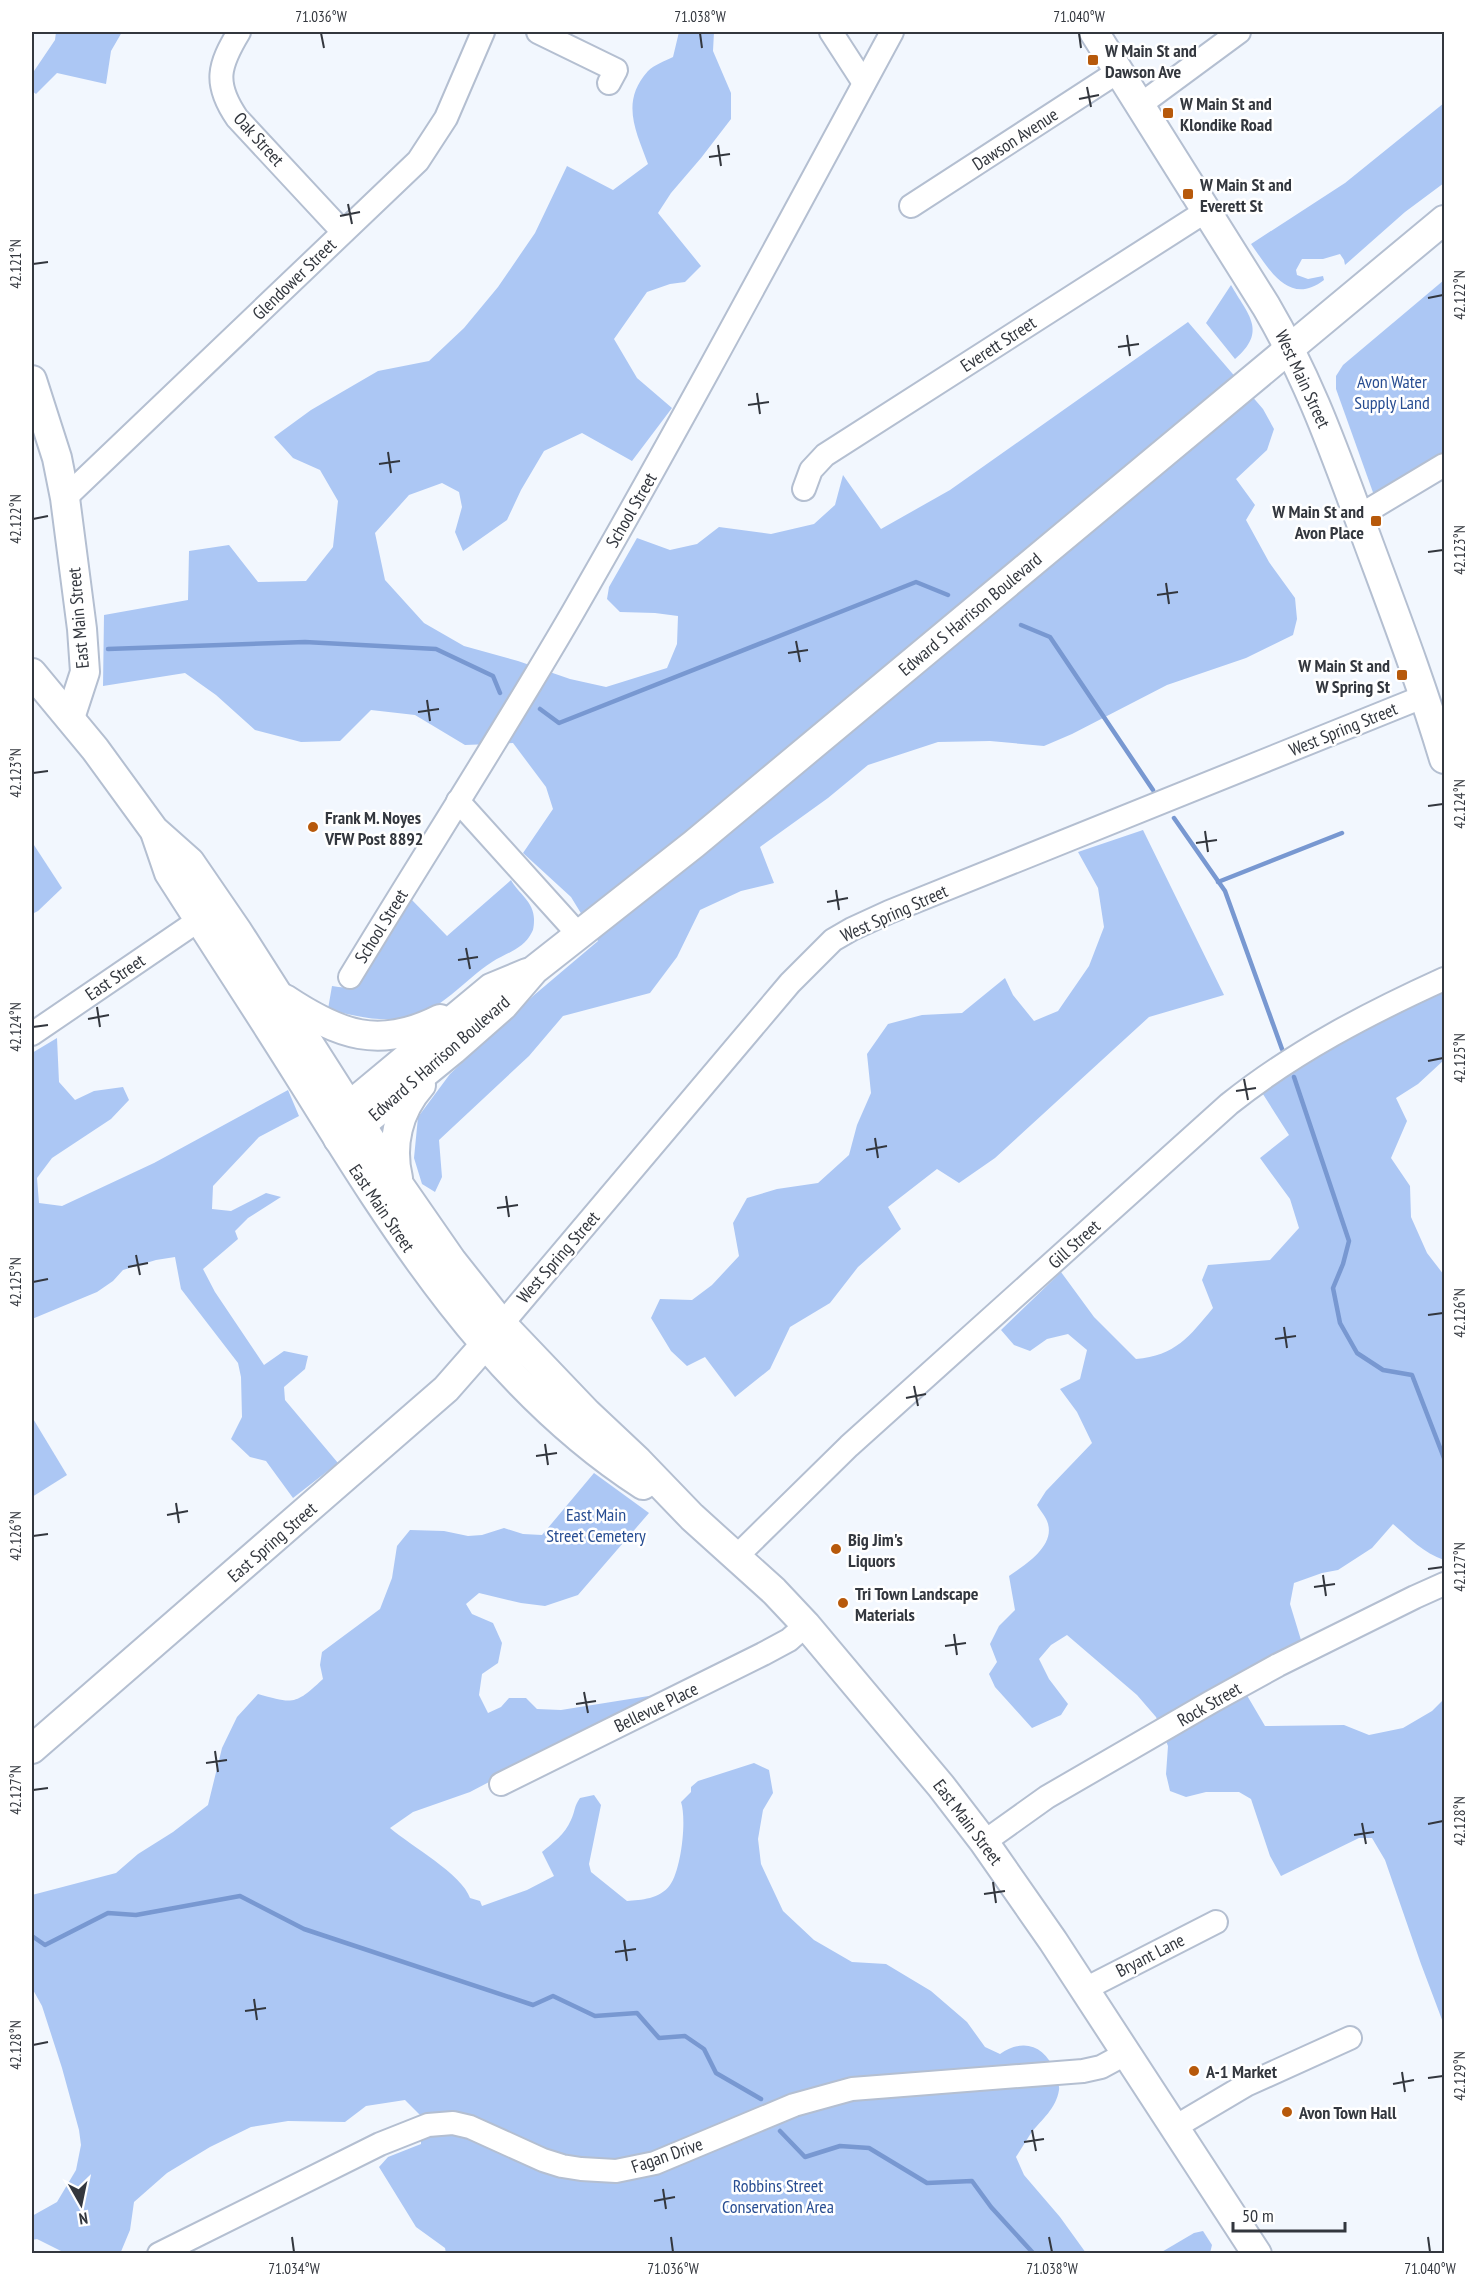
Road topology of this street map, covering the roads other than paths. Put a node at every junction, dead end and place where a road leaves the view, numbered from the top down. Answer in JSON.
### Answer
{"nodes":[{"id":1,"x":239,"y":32,"type":"edge"},
{"id":2,"x":483,"y":32,"type":"edge"},
{"id":3,"x":538,"y":32,"type":"edge"},
{"id":4,"x":831,"y":32,"type":"edge"},
{"id":5,"x":892,"y":32,"type":"edge"},
{"id":6,"x":1094,"y":32,"type":"edge"},
{"id":7,"x":1239,"y":32,"type":"edge"},
{"id":8,"x":1119,"y":71,"type":"junction"},
{"id":9,"x":609,"y":83,"type":"dead end"},
{"id":10,"x":864,"y":83,"type":"junction"},
{"id":11,"x":1140,"y":105,"type":"junction"},
{"id":12,"x":911,"y":206,"type":"dead end"},
{"id":13,"x":1206,"y":211,"type":"junction"},
{"id":14,"x":1444,"y":220,"type":"edge"},
{"id":15,"x":344,"y":232,"type":"junction"},
{"id":16,"x":1290,"y":346,"type":"junction"},
{"id":17,"x":32,"y":380,"type":"edge"},
{"id":18,"x":1444,"y":465,"type":"edge"},
{"id":19,"x":804,"y":489,"type":"dead end"},
{"id":20,"x":65,"y":498,"type":"junction"},
{"id":21,"x":1359,"y":516,"type":"junction"},
{"id":22,"x":32,"y":673,"type":"edge"},
{"id":23,"x":1425,"y":696,"type":"junction"},
{"id":24,"x":70,"y":718,"type":"junction"},
{"id":25,"x":1444,"y":759,"type":"edge"},
{"id":26,"x":458,"y":801,"type":"junction"},
{"id":27,"x":154,"y":830,"type":"junction"},
{"id":28,"x":199,"y":920,"type":"junction"},
{"id":29,"x":579,"y":935,"type":"junction"},
{"id":30,"x":534,"y":969,"type":"junction"},
{"id":31,"x":350,"y":977,"type":"dead end"},
{"id":32,"x":1444,"y":979,"type":"edge"},
{"id":33,"x":491,"y":988,"type":"junction"},
{"id":34,"x":278,"y":994,"type":"junction"},
{"id":35,"x":32,"y":1034,"type":"edge"},
{"id":36,"x":453,"y":1050,"type":"junction"},
{"id":37,"x":344,"y":1123,"type":"junction"},
{"id":38,"x":400,"y":1186,"type":"junction"},
{"id":39,"x":494,"y":1334,"type":"junction"},
{"id":40,"x":737,"y":1556,"type":"junction"},
{"id":41,"x":1444,"y":1584,"type":"edge"},
{"id":42,"x":806,"y":1625,"type":"junction"},
{"id":43,"x":32,"y":1749,"type":"edge"},
{"id":44,"x":501,"y":1784,"type":"dead end"},
{"id":45,"x":984,"y":1842,"type":"junction"},
{"id":46,"x":1215,"y":1922,"type":"dead end"},
{"id":47,"x":1085,"y":1989,"type":"junction"},
{"id":48,"x":1350,"y":2038,"type":"dead end"},
{"id":49,"x":1127,"y":2053,"type":"junction"},
{"id":50,"x":1175,"y":2127,"type":"junction"},
{"id":51,"x":159,"y":2253,"type":"edge"},
{"id":52,"x":1257,"y":2253,"type":"edge"}],
"edges":[{"from":1,"to":15,"type":"street","name":"Oak Street"},
{"from":2,"to":15,"type":"street","name":"Glendower Street"},
{"from":3,"to":9,"type":"street"},
{"from":4,"to":10,"type":"street"},
{"from":5,"to":10,"type":"street","name":"School Street"},
{"from":6,"to":8,"type":"main road","name":"West Main Street"},
{"from":7,"to":11,"type":"street"},
{"from":8,"to":11,"type":"main road","name":"West Main Street"},
{"from":8,"to":12,"type":"street","name":"Dawson Avenue"},
{"from":10,"to":26,"type":"street","name":"School Street"},
{"from":11,"to":13,"type":"main road","name":"West Main Street"},
{"from":13,"to":16,"type":"main road","name":"West Main Street"},
{"from":13,"to":19,"type":"street","name":"Everett Street"},
{"from":14,"to":16,"type":"main road","name":"Edward S Harrison Boulevard"},
{"from":15,"to":20,"type":"street","name":"Glendower Street"},
{"from":16,"to":21,"type":"main road","name":"West Main Street"},
{"from":16,"to":29,"type":"main road","name":"Edward S Harrison Boulevard"},
{"from":17,"to":20,"type":"main road","name":"East Main Street"},
{"from":18,"to":21,"type":"street"},
{"from":20,"to":24,"type":"main road","name":"East Main Street"},
{"from":21,"to":23,"type":"main road","name":"West Main Street"},
{"from":22,"to":24,"type":"main road"},
{"from":23,"to":25,"type":"main road","name":"West Main Street"},
{"from":23,"to":39,"type":"street","name":"West Spring Street"},
{"from":24,"to":27,"type":"main road","name":"East Main Street"},
{"from":26,"to":29,"type":"street"},
{"from":26,"to":31,"type":"street","name":"School Street"},
{"from":27,"to":28,"type":"main road","name":"East Main Street"},
{"from":27,"to":34,"type":"main road","name":"East Main Street"},
{"from":28,"to":35,"type":"street","name":"East Street"},
{"from":28,"to":37,"type":"main road","name":"East Main Street"},
{"from":29,"to":30,"type":"main road","name":"Edward S Harrison Boulevard"},
{"from":30,"to":33,"type":"main road","name":"Edward S Harrison Boulevard"},
{"from":30,"to":36,"type":"main road","name":"Edward S Harrison Boulevard"},
{"from":32,"to":40,"type":"street","name":"Gill Street"},
{"from":33,"to":34,"type":"main road"},
{"from":33,"to":37,"type":"main road","name":"Edward S Harrison Boulevard"},
{"from":34,"to":37,"type":"main road","name":"East Main Street"},
{"from":36,"to":37,"type":"main road","name":"Edward S Harrison Boulevard"},
{"from":36,"to":38,"type":"main road"},
{"from":37,"to":38,"type":"main road","name":"East Main Street"},
{"from":37,"to":39,"type":"main road","name":"East Main Street"},
{"from":38,"to":39,"type":"main road","name":"East Main Street"},
{"from":39,"to":40,"type":"main road","name":"East Main Street"},
{"from":39,"to":43,"type":"main road","name":"East Spring Street"},
{"from":40,"to":42,"type":"main road","name":"East Main Street"},
{"from":41,"to":45,"type":"street","name":"Rock Street"},
{"from":42,"to":44,"type":"street","name":"Bellevue Place"},
{"from":42,"to":45,"type":"main road","name":"East Main Street"},
{"from":45,"to":47,"type":"main road","name":"East Main Street"},
{"from":46,"to":47,"type":"street","name":"Bryant Lane"},
{"from":47,"to":49,"type":"main road","name":"East Main Street"},
{"from":48,"to":50,"type":"street"},
{"from":49,"to":50,"type":"main road","name":"East Main Street"},
{"from":49,"to":51,"type":"street","name":"Fagan Drive"},
{"from":50,"to":52,"type":"main road","name":"East Main Street"}]}
